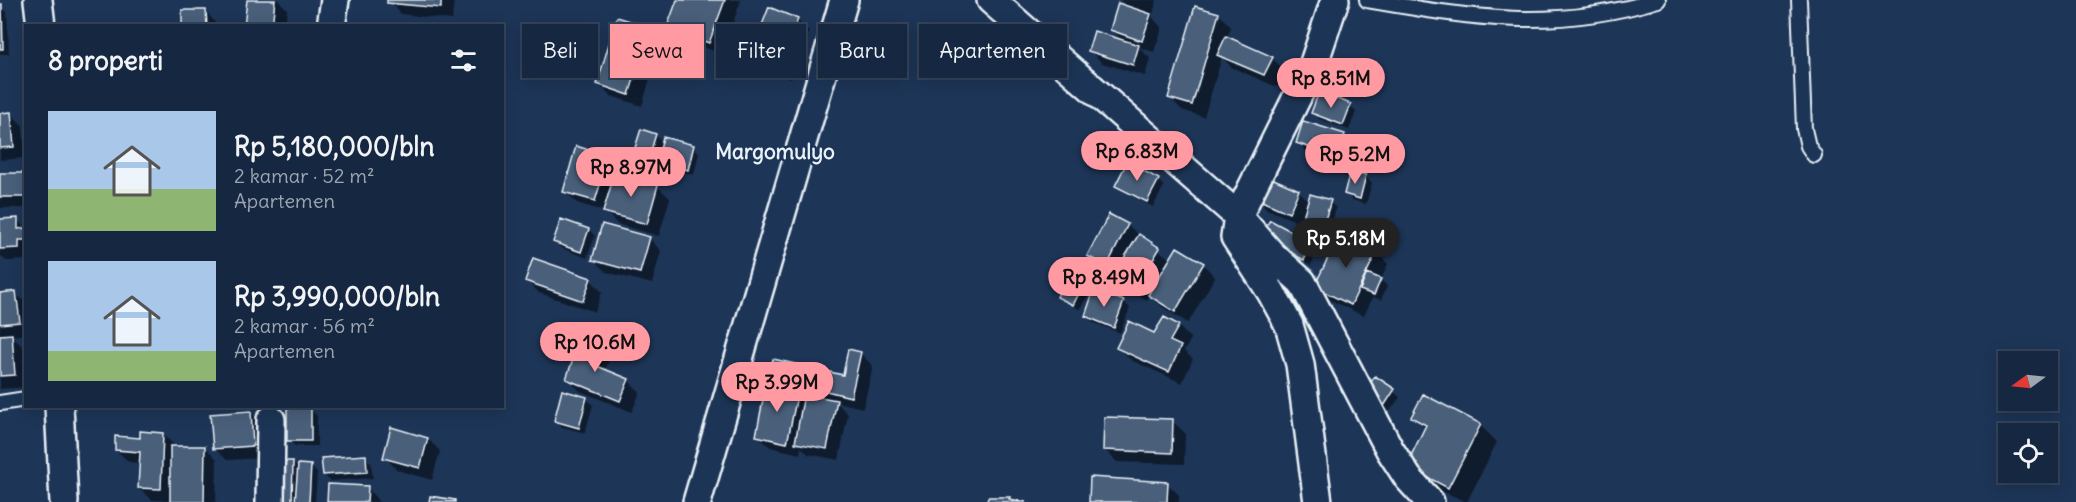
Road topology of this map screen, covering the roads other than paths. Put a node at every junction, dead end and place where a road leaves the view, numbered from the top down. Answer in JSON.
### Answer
{"nodes":[{"id":1,"x":38,"y":0,"type":"edge"},
{"id":2,"x":335,"y":0,"type":"edge"},
{"id":3,"x":844,"y":0,"type":"edge"},
{"id":4,"x":991,"y":0,"type":"edge"},
{"id":5,"x":1335,"y":0,"type":"edge"},
{"id":6,"x":1367,"y":0,"type":"edge"},
{"id":7,"x":1658,"y":0,"type":"edge"},
{"id":8,"x":1799,"y":0,"type":"edge"},
{"id":9,"x":41,"y":24,"type":"edge"},
{"id":10,"x":331,"y":24,"type":"edge"},
{"id":11,"x":1814,"y":155,"type":"dead end"},
{"id":12,"x":1238,"y":216,"type":"junction"},
{"id":13,"x":24,"y":399,"type":"edge"},
{"id":14,"x":0,"y":402,"type":"edge"},
{"id":15,"x":59,"y":408,"type":"edge"},
{"id":16,"x":271,"y":420,"type":"dead end"},
{"id":17,"x":64,"y":502,"type":"edge"},
{"id":18,"x":270,"y":502,"type":"edge"},
{"id":19,"x":697,"y":502,"type":"edge"},
{"id":20,"x":1318,"y":502,"type":"edge"},
{"id":21,"x":1430,"y":502,"type":"edge"}],
"edges":[{"from":1,"to":9,"type":"street"},
{"from":2,"to":10,"type":"street"},
{"from":3,"to":19,"type":"street"},
{"from":4,"to":12,"type":"street"},
{"from":5,"to":12,"type":"street"},
{"from":6,"to":7,"type":"lane"},
{"from":8,"to":11,"type":"lane"},
{"from":12,"to":20,"type":"street"},
{"from":12,"to":21,"type":"street"},
{"from":13,"to":14,"type":"lane"},
{"from":15,"to":17,"type":"street"},
{"from":16,"to":18,"type":"street"}]}
